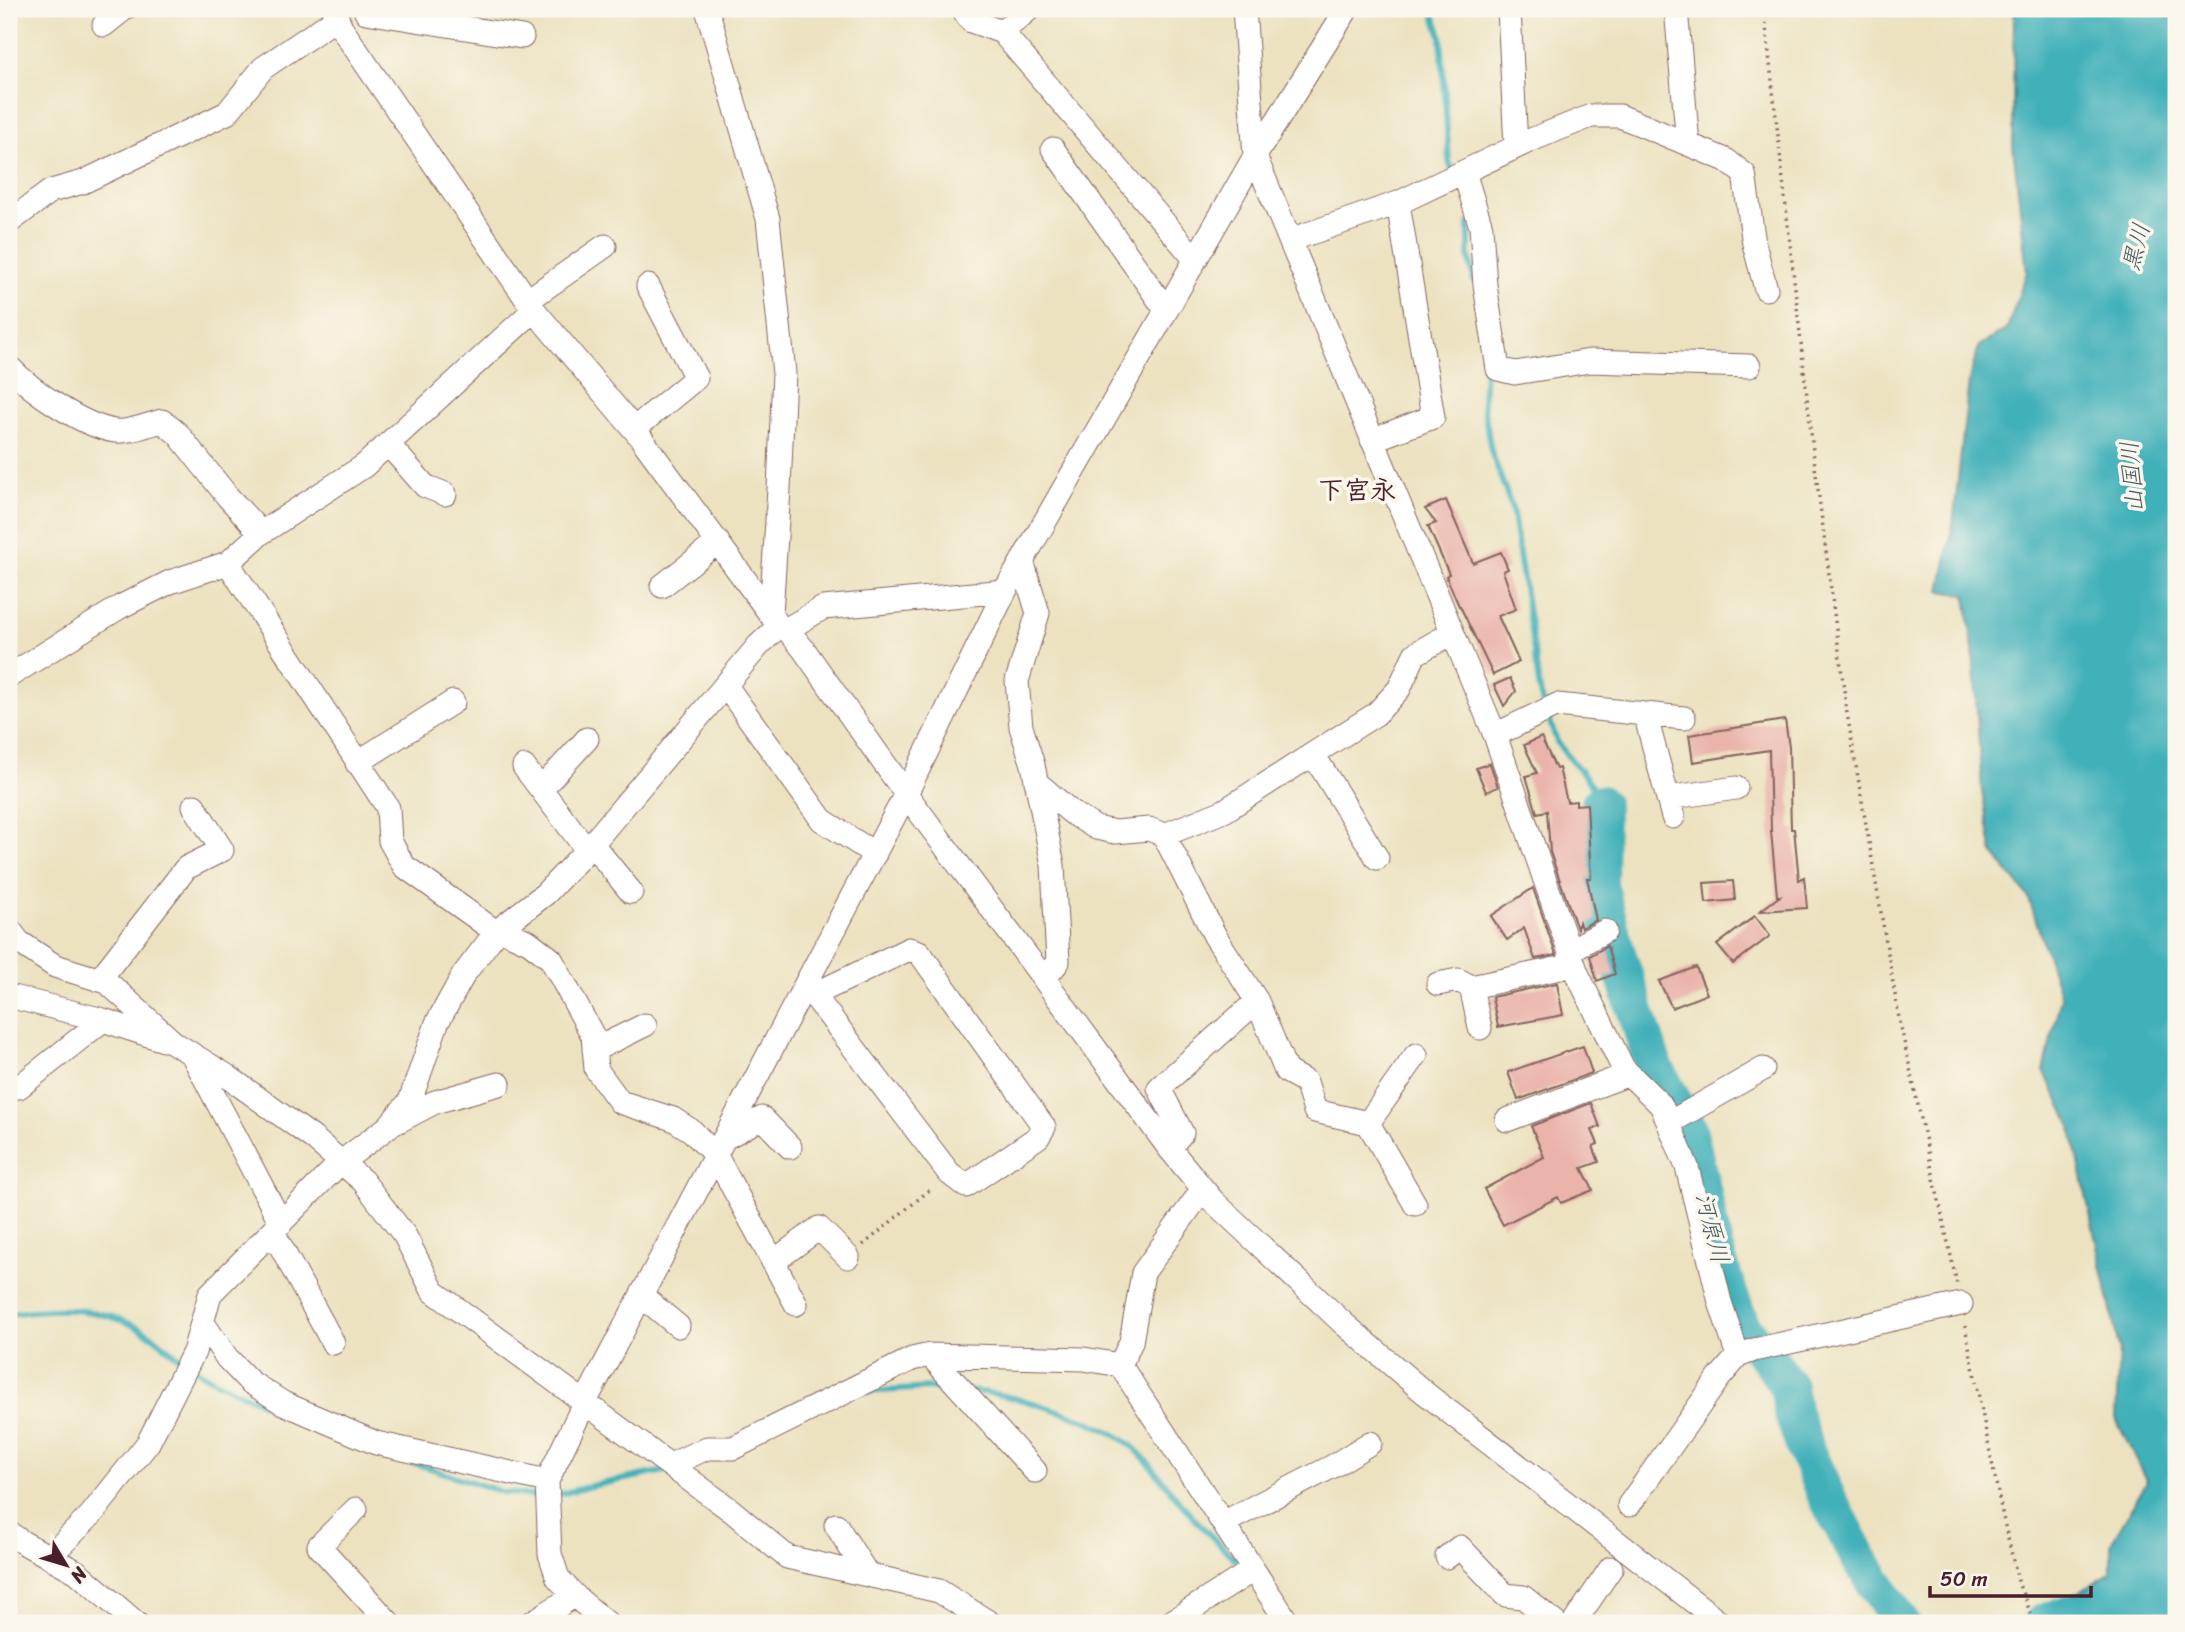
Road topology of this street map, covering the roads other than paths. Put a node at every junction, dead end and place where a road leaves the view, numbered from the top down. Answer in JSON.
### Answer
{"nodes":[{"id":1,"x":124,"y":9,"type":"edge"},
{"id":2,"x":707,"y":9,"type":"edge"},
{"id":3,"x":963,"y":9,"type":"edge"},
{"id":4,"x":1029,"y":9,"type":"edge"},
{"id":5,"x":1244,"y":9,"type":"edge"},
{"id":6,"x":1347,"y":9,"type":"edge"},
{"id":7,"x":1509,"y":9,"type":"edge"},
{"id":8,"x":1676,"y":9,"type":"edge"},
{"id":9,"x":368,"y":10,"type":"edge"},
{"id":10,"x":337,"y":18,"type":"edge"},
{"id":11,"x":104,"y":25,"type":"dead end"},
{"id":12,"x":1002,"y":32,"type":"junction"},
{"id":13,"x":522,"y":37,"type":"dead end"},
{"id":14,"x":1688,"y":144,"type":"junction"},
{"id":15,"x":1516,"y":147,"type":"junction"},
{"id":16,"x":1054,"y":149,"type":"dead end"},
{"id":17,"x":1255,"y":156,"type":"junction"},
{"id":18,"x":1464,"y":172,"type":"junction"},
{"id":19,"x":1398,"y":203,"type":"junction"},
{"id":20,"x":9,"y":222,"type":"edge"},
{"id":21,"x":1290,"y":240,"type":"junction"},
{"id":22,"x":604,"y":246,"type":"dead end"},
{"id":23,"x":1195,"y":259,"type":"junction"},
{"id":24,"x":648,"y":286,"type":"dead end"},
{"id":25,"x":1766,"y":289,"type":"dead end"},
{"id":26,"x":531,"y":305,"type":"junction"},
{"id":27,"x":1166,"y":310,"type":"junction"},
{"id":28,"x":1749,"y":366,"type":"dead end"},
{"id":29,"x":9,"y":367,"type":"edge"},
{"id":30,"x":634,"y":429,"type":"junction"},
{"id":31,"x":1373,"y":440,"type":"junction"},
{"id":32,"x":388,"y":444,"type":"junction"},
{"id":33,"x":445,"y":494,"type":"dead end"},
{"id":34,"x":261,"y":533,"type":"junction"},
{"id":35,"x":718,"y":542,"type":"junction"},
{"id":36,"x":1022,"y":561,"type":"junction"},
{"id":37,"x":228,"y":563,"type":"junction"},
{"id":38,"x":662,"y":586,"type":"dead end"},
{"id":39,"x":1005,"y":591,"type":"junction"},
{"id":40,"x":779,"y":623,"type":"junction"},
{"id":41,"x":1452,"y":632,"type":"junction"},
{"id":42,"x":10,"y":672,"type":"edge"},
{"id":43,"x":726,"y":686,"type":"junction"},
{"id":44,"x":453,"y":702,"type":"dead end"},
{"id":45,"x":1645,"y":715,"type":"junction"},
{"id":46,"x":1684,"y":718,"type":"dead end"},
{"id":47,"x":1495,"y":735,"type":"junction"},
{"id":48,"x":587,"y":740,"type":"dead end"},
{"id":49,"x":1313,"y":754,"type":"junction"},
{"id":50,"x":357,"y":764,"type":"junction"},
{"id":51,"x":524,"y":767,"type":"dead end"},
{"id":52,"x":1036,"y":782,"type":"junction"},
{"id":53,"x":1736,"y":788,"type":"dead end"},
{"id":54,"x":541,"y":789,"type":"junction"},
{"id":55,"x":906,"y":793,"type":"junction"},
{"id":56,"x":194,"y":806,"type":"dead end"},
{"id":57,"x":1164,"y":835,"type":"junction"},
{"id":58,"x":590,"y":847,"type":"junction"},
{"id":59,"x":875,"y":854,"type":"junction"},
{"id":60,"x":1377,"y":858,"type":"dead end"},
{"id":61,"x":631,"y":892,"type":"dead end"},
{"id":62,"x":9,"y":929,"type":"edge"},
{"id":63,"x":498,"y":930,"type":"junction"},
{"id":64,"x":1605,"y":931,"type":"dead end"},
{"id":65,"x":1572,"y":958,"type":"junction"},
{"id":66,"x":1044,"y":979,"type":"junction"},
{"id":67,"x":99,"y":980,"type":"junction"},
{"id":68,"x":1438,"y":984,"type":"dead end"},
{"id":69,"x":1471,"y":987,"type":"junction"},
{"id":70,"x":809,"y":990,"type":"junction"},
{"id":71,"x":9,"y":996,"type":"edge"},
{"id":72,"x":1257,"y":1001,"type":"junction"},
{"id":73,"x":103,"y":1020,"type":"junction"},
{"id":74,"x":645,"y":1025,"type":"dead end"},
{"id":75,"x":1480,"y":1028,"type":"dead end"},
{"id":76,"x":183,"y":1049,"type":"junction"},
{"id":77,"x":594,"y":1050,"type":"junction"},
{"id":78,"x":1416,"y":1055,"type":"dead end"},
{"id":79,"x":1763,"y":1069,"type":"dead end"},
{"id":80,"x":1629,"y":1073,"type":"junction"},
{"id":81,"x":499,"y":1084,"type":"dead end"},
{"id":82,"x":19,"y":1087,"type":"dead end"},
{"id":83,"x":1507,"y":1120,"type":"dead end"},
{"id":84,"x":1368,"y":1122,"type":"junction"},
{"id":85,"x":1669,"y":1124,"type":"junction"},
{"id":86,"x":388,"y":1126,"type":"junction"},
{"id":87,"x":720,"y":1147,"type":"junction"},
{"id":88,"x":790,"y":1147,"type":"dead end"},
{"id":89,"x":1169,"y":1148,"type":"junction"},
{"id":90,"x":340,"y":1163,"type":"junction"},
{"id":91,"x":1203,"y":1189,"type":"junction"},
{"id":92,"x":1415,"y":1204,"type":"dead end"},
{"id":93,"x":277,"y":1228,"type":"junction"},
{"id":94,"x":848,"y":1257,"type":"road end"},
{"id":95,"x":774,"y":1262,"type":"junction"},
{"id":96,"x":642,"y":1296,"type":"junction"},
{"id":97,"x":796,"y":1304,"type":"dead end"},
{"id":98,"x":1961,"y":1304,"type":"road end"},
{"id":99,"x":203,"y":1323,"type":"junction"},
{"id":100,"x":678,"y":1326,"type":"dead end"},
{"id":101,"x":333,"y":1343,"type":"dead end"},
{"id":102,"x":930,"y":1355,"type":"junction"},
{"id":103,"x":1738,"y":1356,"type":"junction"},
{"id":104,"x":1120,"y":1365,"type":"junction"},
{"id":105,"x":584,"y":1404,"type":"junction"},
{"id":106,"x":1370,"y":1443,"type":"dead end"},
{"id":107,"x":670,"y":1465,"type":"junction"},
{"id":108,"x":1035,"y":1471,"type":"dead end"},
{"id":109,"x":547,"y":1481,"type":"junction"},
{"id":110,"x":1629,"y":1505,"type":"dead end"},
{"id":111,"x":356,"y":1509,"type":"dead end"},
{"id":112,"x":1223,"y":1523,"type":"junction"},
{"id":113,"x":836,"y":1525,"type":"dead end"},
{"id":114,"x":9,"y":1533,"type":"edge"},
{"id":115,"x":50,"y":1557,"type":"junction"},
{"id":116,"x":1447,"y":1557,"type":"dead end"},
{"id":117,"x":1611,"y":1569,"type":"dead end"},
{"id":118,"x":1253,"y":1570,"type":"junction"},
{"id":119,"x":866,"y":1574,"type":"junction"},
{"id":120,"x":574,"y":1596,"type":"junction"},
{"id":121,"x":136,"y":1623,"type":"edge"},
{"id":122,"x":389,"y":1623,"type":"edge"},
{"id":123,"x":531,"y":1623,"type":"edge"},
{"id":124,"x":607,"y":1623,"type":"edge"},
{"id":125,"x":990,"y":1623,"type":"edge"},
{"id":126,"x":1170,"y":1623,"type":"edge"},
{"id":127,"x":1288,"y":1623,"type":"edge"},
{"id":128,"x":1555,"y":1623,"type":"edge"},
{"id":129,"x":1574,"y":1623,"type":"edge"},
{"id":130,"x":1721,"y":1623,"type":"edge"}],
"edges":[{"from":1,"to":11,"type":"street"},
{"from":2,"to":40,"type":"street"},
{"from":3,"to":12,"type":"street"},
{"from":4,"to":12,"type":"street"},
{"from":5,"to":17,"type":"street"},
{"from":6,"to":17,"type":"street"},
{"from":7,"to":15,"type":"street"},
{"from":8,"to":14,"type":"street"},
{"from":9,"to":10,"type":"street"},
{"from":9,"to":13,"type":"street"},
{"from":10,"to":20,"type":"street"},
{"from":10,"to":26,"type":"street"},
{"from":12,"to":23,"type":"street"},
{"from":14,"to":15,"type":"street"},
{"from":14,"to":25,"type":"street"},
{"from":15,"to":18,"type":"street"},
{"from":16,"to":27,"type":"street"},
{"from":17,"to":21,"type":"street"},
{"from":17,"to":23,"type":"street"},
{"from":18,"to":19,"type":"street"},
{"from":18,"to":28,"type":"street"},
{"from":19,"to":21,"type":"street"},
{"from":19,"to":31,"type":"street"},
{"from":21,"to":31,"type":"street"},
{"from":22,"to":26,"type":"street"},
{"from":23,"to":27,"type":"street"},
{"from":24,"to":30,"type":"street"},
{"from":26,"to":30,"type":"street"},
{"from":26,"to":32,"type":"street"},
{"from":27,"to":36,"type":"street"},
{"from":29,"to":34,"type":"street"},
{"from":30,"to":35,"type":"street"},
{"from":31,"to":41,"type":"street"},
{"from":32,"to":33,"type":"street"},
{"from":32,"to":34,"type":"street"},
{"from":34,"to":37,"type":"street"},
{"from":35,"to":38,"type":"street"},
{"from":35,"to":40,"type":"street"},
{"from":36,"to":39,"type":"street"},
{"from":36,"to":52,"type":"street"},
{"from":37,"to":42,"type":"street"},
{"from":37,"to":50,"type":"street"},
{"from":39,"to":40,"type":"street"},
{"from":39,"to":55,"type":"street"},
{"from":40,"to":43,"type":"street"},
{"from":40,"to":55,"type":"street"},
{"from":41,"to":47,"type":"street"},
{"from":41,"to":49,"type":"street"},
{"from":43,"to":58,"type":"street"},
{"from":43,"to":59,"type":"street"},
{"from":44,"to":50,"type":"street"},
{"from":45,"to":46,"type":"street"},
{"from":45,"to":47,"type":"street"},
{"from":45,"to":53,"type":"street"},
{"from":47,"to":65,"type":"street"},
{"from":48,"to":54,"type":"street"},
{"from":49,"to":57,"type":"street"},
{"from":49,"to":60,"type":"street"},
{"from":50,"to":63,"type":"street"},
{"from":51,"to":54,"type":"street"},
{"from":52,"to":57,"type":"street"},
{"from":52,"to":66,"type":"street"},
{"from":54,"to":58,"type":"street"},
{"from":55,"to":59,"type":"street"},
{"from":55,"to":66,"type":"street"},
{"from":56,"to":67,"type":"street"},
{"from":57,"to":72,"type":"street"},
{"from":58,"to":61,"type":"street"},
{"from":58,"to":63,"type":"street"},
{"from":59,"to":70,"type":"street"},
{"from":62,"to":67,"type":"street"},
{"from":63,"to":77,"type":"street"},
{"from":63,"to":86,"type":"street"},
{"from":64,"to":65,"type":"street"},
{"from":65,"to":69,"type":"street"},
{"from":65,"to":80,"type":"street"},
{"from":66,"to":89,"type":"street"},
{"from":67,"to":76,"type":"street"},
{"from":68,"to":69,"type":"street"},
{"from":69,"to":75,"type":"street"},
{"from":70,"to":70,"type":"street"},
{"from":70,"to":87,"type":"street"},
{"from":71,"to":73,"type":"street"},
{"from":72,"to":84,"type":"street"},
{"from":72,"to":89,"type":"street"},
{"from":73,"to":76,"type":"street"},
{"from":73,"to":82,"type":"street"},
{"from":74,"to":77,"type":"street"},
{"from":76,"to":90,"type":"street"},
{"from":76,"to":93,"type":"street"},
{"from":77,"to":87,"type":"street"},
{"from":78,"to":84,"type":"street"},
{"from":79,"to":85,"type":"street"},
{"from":80,"to":83,"type":"street"},
{"from":80,"to":85,"type":"street"},
{"from":81,"to":86,"type":"street"},
{"from":84,"to":92,"type":"street"},
{"from":85,"to":103,"type":"street"},
{"from":86,"to":90,"type":"street"},
{"from":87,"to":88,"type":"street"},
{"from":87,"to":95,"type":"street"},
{"from":87,"to":96,"type":"street"},
{"from":89,"to":91,"type":"street"},
{"from":90,"to":93,"type":"street"},
{"from":90,"to":105,"type":"street"},
{"from":91,"to":104,"type":"street"},
{"from":91,"to":130,"type":"street"},
{"from":93,"to":99,"type":"street"},
{"from":93,"to":101,"type":"street"},
{"from":94,"to":95,"type":"street"},
{"from":95,"to":97,"type":"street"},
{"from":96,"to":100,"type":"street"},
{"from":96,"to":105,"type":"street"},
{"from":98,"to":103,"type":"street"},
{"from":99,"to":109,"type":"street"},
{"from":99,"to":115,"type":"street"},
{"from":102,"to":104,"type":"street"},
{"from":102,"to":107,"type":"street"},
{"from":102,"to":108,"type":"street"},
{"from":103,"to":110,"type":"street"},
{"from":104,"to":112,"type":"street"},
{"from":105,"to":107,"type":"street"},
{"from":105,"to":109,"type":"street"},
{"from":106,"to":112,"type":"street"},
{"from":107,"to":119,"type":"street"},
{"from":109,"to":120,"type":"street"},
{"from":111,"to":122,"type":"street"},
{"from":112,"to":118,"type":"street"},
{"from":113,"to":119,"type":"street"},
{"from":114,"to":115,"type":"street"},
{"from":115,"to":121,"type":"street"},
{"from":116,"to":128,"type":"street"},
{"from":117,"to":129,"type":"street"},
{"from":118,"to":126,"type":"street"},
{"from":118,"to":127,"type":"street"},
{"from":119,"to":125,"type":"street"},
{"from":120,"to":123,"type":"street"},
{"from":120,"to":124,"type":"street"}]}
